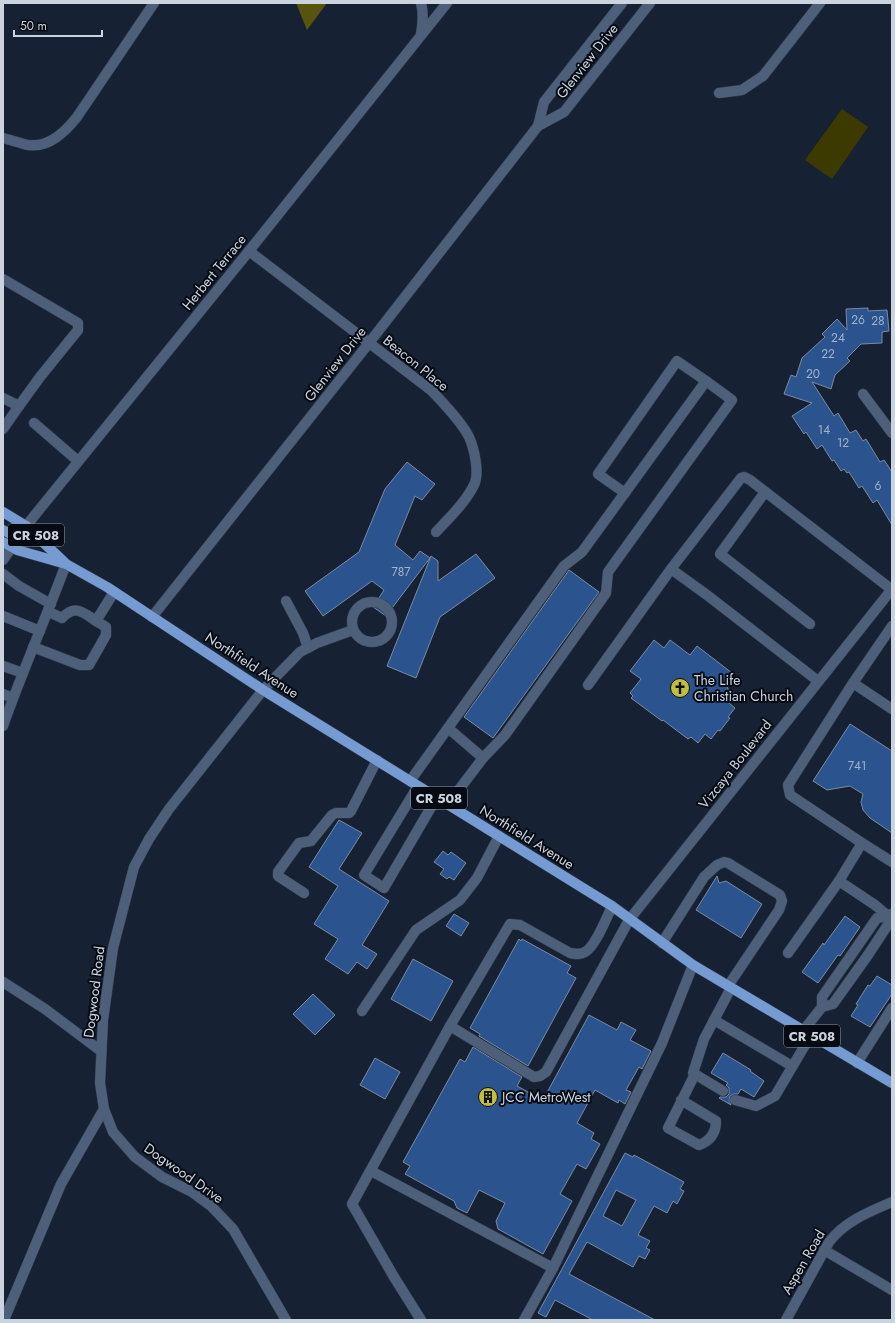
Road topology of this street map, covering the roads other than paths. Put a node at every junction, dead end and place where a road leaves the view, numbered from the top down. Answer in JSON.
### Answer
{"nodes":[{"id":1,"x":154,"y":3,"type":"edge"},
{"id":2,"x":421,"y":3,"type":"edge"},
{"id":3,"x":447,"y":3,"type":"edge"},
{"id":4,"x":622,"y":3,"type":"edge"},
{"id":5,"x":820,"y":3,"type":"edge"},
{"id":6,"x":645,"y":5,"type":"edge"},
{"id":7,"x":421,"y":34,"type":"junction"},
{"id":8,"x":719,"y":93,"type":"dead end"},
{"id":9,"x":538,"y":126,"type":"junction"},
{"id":10,"x":3,"y":138,"type":"edge"},
{"id":11,"x":249,"y":251,"type":"junction"},
{"id":12,"x":3,"y":279,"type":"edge"},
{"id":13,"x":369,"y":343,"type":"junction"},
{"id":14,"x":706,"y":381,"type":"junction"},
{"id":15,"x":863,"y":394,"type":"dead end"},
{"id":16,"x":3,"y":398,"type":"edge"},
{"id":17,"x":19,"y":406,"type":"junction"},
{"id":18,"x":34,"y":424,"type":"dead end"},
{"id":19,"x":3,"y":430,"type":"edge"},
{"id":20,"x":892,"y":433,"type":"edge"},
{"id":21,"x":78,"y":461,"type":"junction"},
{"id":22,"x":765,"y":492,"type":"junction"},
{"id":23,"x":625,"y":493,"type":"junction"},
{"id":24,"x":3,"y":512,"type":"edge"},
{"id":25,"x":26,"y":526,"type":"junction"},
{"id":26,"x":3,"y":530,"type":"edge"},
{"id":27,"x":436,"y":532,"type":"dead end"},
{"id":28,"x":8,"y":544,"type":"edge"},
{"id":29,"x":3,"y":560,"type":"edge"},
{"id":30,"x":66,"y":564,"type":"junction"},
{"id":31,"x":672,"y":570,"type":"junction"},
{"id":32,"x":3,"y":574,"type":"edge"},
{"id":33,"x":111,"y":589,"type":"junction"},
{"id":34,"x":892,"y":589,"type":"edge"},
{"id":35,"x":286,"y":601,"type":"dead end"},
{"id":36,"x":50,"y":608,"type":"junction"},
{"id":37,"x":3,"y":616,"type":"edge"},
{"id":38,"x":152,"y":617,"type":"junction"},
{"id":39,"x":96,"y":620,"type":"junction"},
{"id":40,"x":810,"y":624,"type":"dead end"},
{"id":41,"x":892,"y":626,"type":"edge"},
{"id":42,"x":353,"y":630,"type":"junction"},
{"id":43,"x":40,"y":631,"type":"junction"},
{"id":44,"x":33,"y":647,"type":"junction"},
{"id":45,"x":308,"y":648,"type":"junction"},
{"id":46,"x":3,"y":666,"type":"edge"},
{"id":47,"x":23,"y":673,"type":"junction"},
{"id":48,"x":818,"y":681,"type":"junction"},
{"id":49,"x":853,"y":683,"type":"junction"},
{"id":50,"x":588,"y":685,"type":"dead end"},
{"id":51,"x":263,"y":690,"type":"junction"},
{"id":52,"x":3,"y":694,"type":"edge"},
{"id":53,"x":14,"y":698,"type":"junction"},
{"id":54,"x":892,"y":709,"type":"edge"},
{"id":55,"x":3,"y":726,"type":"edge"},
{"id":56,"x":448,"y":728,"type":"junction"},
{"id":57,"x":483,"y":758,"type":"junction"},
{"id":58,"x":377,"y":760,"type":"junction"},
{"id":59,"x":414,"y":783,"type":"junction"},
{"id":60,"x":437,"y":797,"type":"junction"},
{"id":61,"x":448,"y":804,"type":"junction"},
{"id":62,"x":499,"y":836,"type":"junction"},
{"id":63,"x":862,"y":843,"type":"junction"},
{"id":64,"x":892,"y":862,"type":"edge"},
{"id":65,"x":839,"y":881,"type":"junction"},
{"id":66,"x":304,"y":893,"type":"dead end"},
{"id":67,"x":612,"y":906,"type":"junction"},
{"id":68,"x":890,"y":915,"type":"edge"},
{"id":69,"x":629,"y":920,"type":"junction"},
{"id":70,"x":662,"y":943,"type":"junction"},
{"id":71,"x":788,"y":953,"type":"dead end"},
{"id":72,"x":693,"y":965,"type":"junction"},
{"id":73,"x":3,"y":982,"type":"edge"},
{"id":74,"x":730,"y":987,"type":"junction"},
{"id":75,"x":822,"y":1007,"type":"junction"},
{"id":76,"x":892,"y":1008,"type":"edge"},
{"id":77,"x":362,"y":1011,"type":"dead end"},
{"id":78,"x":714,"y":1020,"type":"junction"},
{"id":79,"x":450,"y":1026,"type":"junction"},
{"id":80,"x":807,"y":1033,"type":"junction"},
{"id":81,"x":101,"y":1051,"type":"junction"},
{"id":82,"x":857,"y":1063,"type":"junction"},
{"id":83,"x":792,"y":1066,"type":"junction"},
{"id":84,"x":695,"y":1074,"type":"junction"},
{"id":85,"x":892,"y":1083,"type":"edge"},
{"id":86,"x":723,"y":1091,"type":"dead end"},
{"id":87,"x":681,"y":1100,"type":"junction"},
{"id":88,"x":735,"y":1100,"type":"dead end"},
{"id":89,"x":104,"y":1110,"type":"junction"},
{"id":90,"x":371,"y":1171,"type":"junction"},
{"id":91,"x":892,"y":1202,"type":"edge"},
{"id":92,"x":824,"y":1250,"type":"junction"},
{"id":93,"x":553,"y":1268,"type":"junction"},
{"id":94,"x":892,"y":1290,"type":"edge"},
{"id":95,"x":4,"y":1320,"type":"edge"},
{"id":96,"x":286,"y":1320,"type":"edge"},
{"id":97,"x":421,"y":1320,"type":"edge"},
{"id":98,"x":524,"y":1320,"type":"edge"},
{"id":99,"x":786,"y":1320,"type":"edge"}],
"edges":[{"from":1,"to":10,"type":"street"},
{"from":2,"to":7,"type":"street"},
{"from":3,"to":7,"type":"street","name":"Herbert Terrace"},
{"from":4,"to":9,"type":"street","name":"Glenview Drive"},
{"from":5,"to":8,"type":"street"},
{"from":6,"to":9,"type":"street","name":"Glenview Drive"},
{"from":7,"to":11,"type":"street","name":"Herbert Terrace"},
{"from":9,"to":13,"type":"street","name":"Glenview Drive"},
{"from":11,"to":13,"type":"street","name":"Beacon Place"},
{"from":11,"to":21,"type":"street","name":"Herbert Terrace"},
{"from":12,"to":17,"type":"street"},
{"from":13,"to":27,"type":"street","name":"Beacon Place"},
{"from":13,"to":38,"type":"street","name":"Glenview Drive"},
{"from":14,"to":23,"type":"street"},
{"from":14,"to":23,"type":"street"},
{"from":14,"to":57,"type":"street"},
{"from":15,"to":20,"type":"street"},
{"from":16,"to":17,"type":"street"},
{"from":17,"to":19,"type":"street"},
{"from":18,"to":21,"type":"street"},
{"from":21,"to":25,"type":"street","name":"Herbert Terrace"},
{"from":22,"to":31,"type":"street"},
{"from":22,"to":34,"type":"street"},
{"from":22,"to":40,"type":"street"},
{"from":23,"to":56,"type":"street"},
{"from":24,"to":25,"type":"main road","number":"CR 508"},
{"from":25,"to":26,"type":"main road"},
{"from":25,"to":30,"type":"main road","number":"CR 508"},
{"from":28,"to":29,"type":"street"},
{"from":28,"to":30,"type":"main road","number":"CR 508"},
{"from":30,"to":33,"type":"main road","number":"CR 508"},
{"from":30,"to":36,"type":"street"},
{"from":31,"to":48,"type":"street"},
{"from":31,"to":50,"type":"street"},
{"from":32,"to":36,"type":"street"},
{"from":33,"to":38,"type":"main road","name":"Northfield Avenue","number":"CR 508"},
{"from":33,"to":39,"type":"street"},
{"from":34,"to":48,"type":"street","name":"Vizcaya Boulevard"},
{"from":35,"to":45,"type":"street"},
{"from":36,"to":39,"type":"street"},
{"from":36,"to":43,"type":"street"},
{"from":37,"to":43,"type":"street"},
{"from":38,"to":51,"type":"main road","name":"Northfield Avenue","number":"CR 508"},
{"from":39,"to":44,"type":"street"},
{"from":41,"to":49,"type":"street"},
{"from":42,"to":42,"type":"street"},
{"from":42,"to":45,"type":"street","name":"Dogwood Road"},
{"from":43,"to":44,"type":"street"},
{"from":44,"to":47,"type":"street"},
{"from":45,"to":51,"type":"street","name":"Dogwood Road"},
{"from":46,"to":47,"type":"street"},
{"from":47,"to":53,"type":"street"},
{"from":48,"to":69,"type":"street","name":"Vizcaya Boulevard"},
{"from":49,"to":54,"type":"street"},
{"from":49,"to":63,"type":"street"},
{"from":51,"to":58,"type":"main road","name":"Northfield Avenue","number":"CR 508"},
{"from":51,"to":81,"type":"street","name":"Dogwood Road"},
{"from":52,"to":53,"type":"street"},
{"from":53,"to":55,"type":"street"},
{"from":56,"to":57,"type":"street"},
{"from":56,"to":59,"type":"street"},
{"from":57,"to":61,"type":"street"},
{"from":58,"to":59,"type":"main road","name":"Northfield Avenue","number":"CR 508"},
{"from":58,"to":66,"type":"street"},
{"from":59,"to":60,"type":"main road","name":"Northfield Avenue","number":"CR 508"},
{"from":59,"to":60,"type":"street"},
{"from":60,"to":61,"type":"main road","name":"Northfield Avenue","number":"CR 508"},
{"from":61,"to":62,"type":"main road","name":"Northfield Avenue","number":"CR 508"},
{"from":62,"to":67,"type":"main road","name":"Northfield Avenue","number":"CR 508"},
{"from":62,"to":77,"type":"street"},
{"from":63,"to":64,"type":"street"},
{"from":63,"to":65,"type":"street"},
{"from":65,"to":68,"type":"street"},
{"from":65,"to":71,"type":"street"},
{"from":67,"to":69,"type":"main road","name":"Northfield Avenue","number":"CR 508"},
{"from":67,"to":79,"type":"street"},
{"from":68,"to":75,"type":"street"},
{"from":68,"to":75,"type":"street"},
{"from":69,"to":70,"type":"main road","name":"Northfield Avenue","number":"CR 508"},
{"from":69,"to":79,"type":"street","name":"Vizcaya Boulevard"},
{"from":70,"to":72,"type":"main road","name":"Northfield Avenue","number":"CR 508"},
{"from":70,"to":74,"type":"street"},
{"from":72,"to":74,"type":"main road","name":"Northfield Avenue","number":"CR 508"},
{"from":72,"to":93,"type":"street"},
{"from":73,"to":81,"type":"street"},
{"from":74,"to":78,"type":"street"},
{"from":74,"to":80,"type":"main road","name":"Northfield Avenue","number":"CR 508"},
{"from":75,"to":80,"type":"street"},
{"from":76,"to":82,"type":"street"},
{"from":78,"to":83,"type":"street"},
{"from":78,"to":84,"type":"street"},
{"from":79,"to":90,"type":"street"},
{"from":80,"to":82,"type":"main road","name":"Northfield Avenue","number":"CR 508"},
{"from":80,"to":83,"type":"street"},
{"from":81,"to":89,"type":"street","name":"Dogwood Road"},
{"from":82,"to":85,"type":"main road","name":"Northfield Avenue","number":"CR 508"},
{"from":83,"to":88,"type":"street"},
{"from":84,"to":86,"type":"street"},
{"from":84,"to":87,"type":"street"},
{"from":87,"to":87,"type":"street"},
{"from":89,"to":95,"type":"street"},
{"from":89,"to":96,"type":"street","name":"Dogwood Drive"},
{"from":90,"to":93,"type":"street"},
{"from":90,"to":97,"type":"street"},
{"from":91,"to":92,"type":"street","name":"Aspen Road"},
{"from":92,"to":94,"type":"street"},
{"from":92,"to":99,"type":"street","name":"Aspen Road"},
{"from":93,"to":98,"type":"street"}]}
